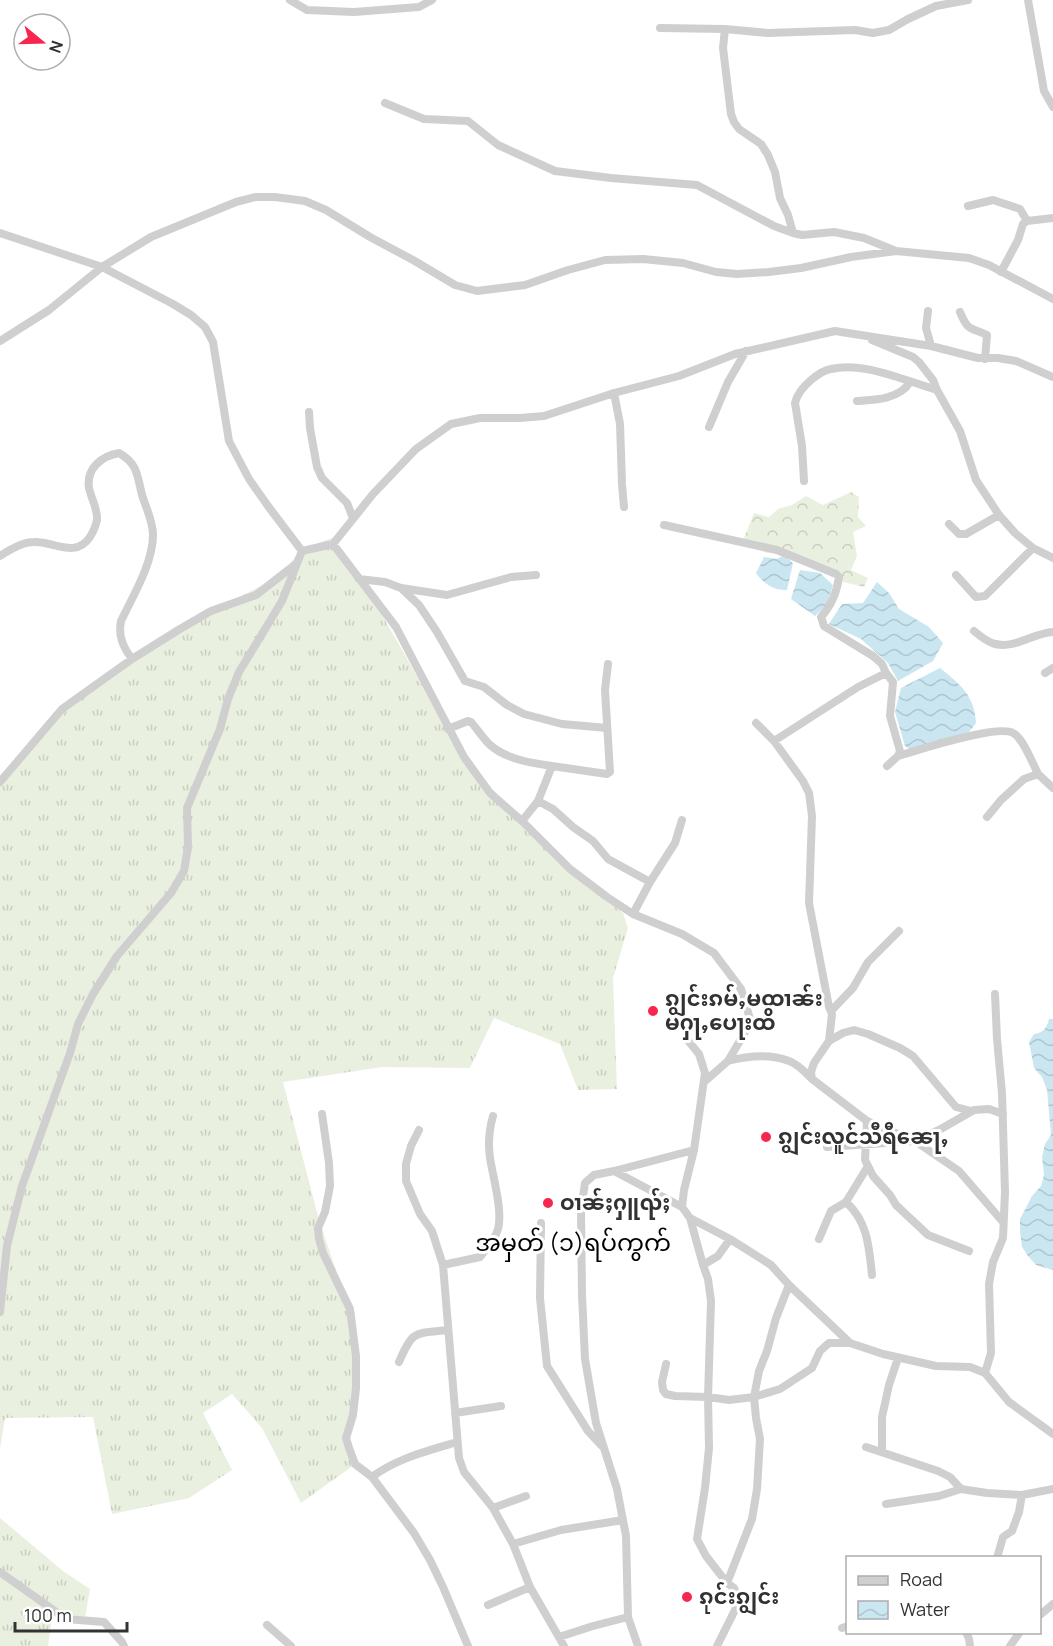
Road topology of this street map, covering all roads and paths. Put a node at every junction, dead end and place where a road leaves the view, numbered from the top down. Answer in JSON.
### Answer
{"nodes":[{"id":1,"x":290,"y":0,"type":"edge"},
{"id":2,"x":432,"y":0,"type":"edge"},
{"id":3,"x":968,"y":0,"type":"edge"},
{"id":4,"x":1028,"y":0,"type":"edge"},
{"id":5,"x":660,"y":28,"type":"dead end"},
{"id":6,"x":725,"y":29,"type":"junction"},
{"id":7,"x":385,"y":103,"type":"dead end"},
{"id":8,"x":1053,"y":107,"type":"edge"},
{"id":9,"x":968,"y":206,"type":"dead end"},
{"id":10,"x":1053,"y":218,"type":"edge"},
{"id":11,"x":1027,"y":221,"type":"junction"},
{"id":12,"x":0,"y":233,"type":"edge"},
{"id":13,"x":793,"y":233,"type":"junction"},
{"id":14,"x":896,"y":251,"type":"junction"},
{"id":15,"x":102,"y":267,"type":"junction"},
{"id":16,"x":1001,"y":272,"type":"junction"},
{"id":17,"x":1053,"y":299,"type":"edge"},
{"id":18,"x":928,"y":311,"type":"dead end"},
{"id":19,"x":960,"y":312,"type":"dead end"},
{"id":20,"x":862,"y":335,"type":"junction"},
{"id":21,"x":0,"y":341,"type":"edge"},
{"id":22,"x":931,"y":346,"type":"junction"},
{"id":23,"x":746,"y":351,"type":"junction"},
{"id":24,"x":985,"y":359,"type":"junction"},
{"id":25,"x":1053,"y":376,"type":"edge"},
{"id":26,"x":910,"y":382,"type":"junction"},
{"id":27,"x":937,"y":390,"type":"junction"},
{"id":28,"x":614,"y":393,"type":"junction"},
{"id":29,"x":857,"y":401,"type":"dead end"},
{"id":30,"x":309,"y":412,"type":"dead end"},
{"id":31,"x":709,"y":427,"type":"dead end"},
{"id":32,"x":804,"y":481,"type":"dead end"},
{"id":33,"x":624,"y":507,"type":"dead end"},
{"id":34,"x":999,"y":515,"type":"junction"},
{"id":35,"x":352,"y":518,"type":"junction"},
{"id":36,"x":949,"y":524,"type":"dead end"},
{"id":37,"x":664,"y":525,"type":"dead end"},
{"id":38,"x":333,"y":544,"type":"junction"},
{"id":39,"x":1033,"y":548,"type":"junction"},
{"id":40,"x":302,"y":551,"type":"junction"},
{"id":41,"x":0,"y":556,"type":"edge"},
{"id":42,"x":1053,"y":558,"type":"edge"},
{"id":43,"x":297,"y":564,"type":"junction"},
{"id":44,"x":536,"y":575,"type":"dead end"},
{"id":45,"x":956,"y":575,"type":"dead end"},
{"id":46,"x":359,"y":579,"type":"junction"},
{"id":47,"x":401,"y":588,"type":"junction"},
{"id":48,"x":974,"y":631,"type":"dead end"},
{"id":49,"x":1053,"y":632,"type":"edge"},
{"id":50,"x":132,"y":659,"type":"junction"},
{"id":51,"x":608,"y":664,"type":"dead end"},
{"id":52,"x":886,"y":673,"type":"junction"},
{"id":53,"x":756,"y":723,"type":"dead end"},
{"id":54,"x":607,"y":728,"type":"junction"},
{"id":55,"x":448,"y":729,"type":"junction"},
{"id":56,"x":774,"y":741,"type":"junction"},
{"id":57,"x":898,"y":756,"type":"junction"},
{"id":58,"x":552,"y":766,"type":"junction"},
{"id":59,"x":887,"y":766,"type":"dead end"},
{"id":60,"x":1038,"y":774,"type":"junction"},
{"id":61,"x":0,"y":782,"type":"edge"},
{"id":62,"x":1053,"y":788,"type":"edge"},
{"id":63,"x":538,"y":801,"type":"junction"},
{"id":64,"x":987,"y":817,"type":"dead end"},
{"id":65,"x":682,"y":820,"type":"dead end"},
{"id":66,"x":522,"y":821,"type":"junction"},
{"id":67,"x":650,"y":882,"type":"junction"},
{"id":68,"x":633,"y":914,"type":"junction"},
{"id":69,"x":898,"y":931,"type":"dead end"},
{"id":70,"x":995,"y":994,"type":"dead end"},
{"id":71,"x":831,"y":1011,"type":"junction"},
{"id":72,"x":685,"y":1037,"type":"dead end"},
{"id":73,"x":829,"y":1041,"type":"junction"},
{"id":74,"x":728,"y":1061,"type":"junction"},
{"id":75,"x":812,"y":1079,"type":"junction"},
{"id":76,"x":704,"y":1082,"type":"junction"},
{"id":77,"x":970,"y":1112,"type":"junction"},
{"id":78,"x":322,"y":1114,"type":"dead end"},
{"id":79,"x":1002,"y":1114,"type":"junction"},
{"id":80,"x":493,"y":1116,"type":"dead end"},
{"id":81,"x":867,"y":1121,"type":"junction"},
{"id":82,"x":419,"y":1130,"type":"dead end"},
{"id":83,"x":915,"y":1141,"type":"junction"},
{"id":84,"x":866,"y":1144,"type":"junction"},
{"id":85,"x":827,"y":1147,"type":"dead end"},
{"id":86,"x":694,"y":1150,"type":"junction"},
{"id":87,"x":868,"y":1166,"type":"junction"},
{"id":88,"x":614,"y":1171,"type":"junction"},
{"id":89,"x":846,"y":1202,"type":"junction"},
{"id":90,"x":682,"y":1207,"type":"junction"},
{"id":91,"x":690,"y":1218,"type":"junction"},
{"id":92,"x":1004,"y":1222,"type":"junction"},
{"id":93,"x":541,"y":1223,"type":"dead end"},
{"id":94,"x":730,"y":1239,"type":"junction"},
{"id":95,"x":819,"y":1239,"type":"dead end"},
{"id":96,"x":969,"y":1251,"type":"dead end"},
{"id":97,"x":443,"y":1264,"type":"junction"},
{"id":98,"x":703,"y":1265,"type":"junction"},
{"id":99,"x":872,"y":1275,"type":"dead end"},
{"id":100,"x":789,"y":1284,"type":"junction"},
{"id":101,"x":0,"y":1312,"type":"edge"},
{"id":102,"x":448,"y":1330,"type":"junction"},
{"id":103,"x":850,"y":1343,"type":"junction"},
{"id":104,"x":898,"y":1358,"type":"junction"},
{"id":105,"x":399,"y":1362,"type":"dead end"},
{"id":106,"x":666,"y":1364,"type":"dead end"},
{"id":107,"x":986,"y":1372,"type":"junction"},
{"id":108,"x":708,"y":1397,"type":"junction"},
{"id":109,"x":754,"y":1397,"type":"junction"},
{"id":110,"x":501,"y":1406,"type":"dead end"},
{"id":111,"x":455,"y":1413,"type":"junction"},
{"id":112,"x":1053,"y":1434,"type":"edge"},
{"id":113,"x":457,"y":1442,"type":"junction"},
{"id":114,"x":604,"y":1447,"type":"junction"},
{"id":115,"x":866,"y":1447,"type":"dead end"},
{"id":116,"x":882,"y":1451,"type":"junction"},
{"id":117,"x":372,"y":1477,"type":"junction"},
{"id":118,"x":961,"y":1489,"type":"junction"},
{"id":119,"x":1053,"y":1489,"type":"edge"},
{"id":120,"x":1022,"y":1495,"type":"junction"},
{"id":121,"x":526,"y":1496,"type":"dead end"},
{"id":122,"x":886,"y":1504,"type":"dead end"},
{"id":123,"x":493,"y":1508,"type":"junction"},
{"id":124,"x":623,"y":1520,"type":"junction"},
{"id":125,"x":513,"y":1544,"type":"junction"},
{"id":126,"x":997,"y":1556,"type":"edge"},
{"id":127,"x":0,"y":1572,"type":"edge"},
{"id":128,"x":727,"y":1583,"type":"junction"},
{"id":129,"x":530,"y":1587,"type":"junction"},
{"id":130,"x":1053,"y":1604,"type":"edge"},
{"id":131,"x":488,"y":1605,"type":"dead end"},
{"id":132,"x":1041,"y":1614,"type":"edge"},
{"id":133,"x":628,"y":1617,"type":"junction"},
{"id":134,"x":267,"y":1625,"type":"dead end"},
{"id":135,"x":559,"y":1637,"type":"junction"},
{"id":136,"x":124,"y":1646,"type":"edge"},
{"id":137,"x":291,"y":1646,"type":"edge"},
{"id":138,"x":468,"y":1646,"type":"edge"},
{"id":139,"x":564,"y":1646,"type":"edge"},
{"id":140,"x":638,"y":1646,"type":"edge"},
{"id":141,"x":717,"y":1646,"type":"edge"}],
"edges":[{"from":1,"to":2,"type":"street"},
{"from":3,"to":6,"type":"street"},
{"from":4,"to":8,"type":"street"},
{"from":5,"to":6,"type":"street"},
{"from":6,"to":13,"type":"street"},
{"from":7,"to":13,"type":"street"},
{"from":9,"to":11,"type":"street"},
{"from":10,"to":11,"type":"street"},
{"from":11,"to":16,"type":"street"},
{"from":12,"to":15,"type":"street"},
{"from":13,"to":14,"type":"street"},
{"from":14,"to":15,"type":"street"},
{"from":14,"to":16,"type":"street"},
{"from":15,"to":21,"type":"street"},
{"from":15,"to":40,"type":"street"},
{"from":16,"to":17,"type":"street"},
{"from":18,"to":22,"type":"street"},
{"from":19,"to":24,"type":"street"},
{"from":20,"to":22,"type":"street"},
{"from":20,"to":23,"type":"street"},
{"from":20,"to":27,"type":"street"},
{"from":22,"to":24,"type":"street"},
{"from":23,"to":28,"type":"street"},
{"from":23,"to":31,"type":"street"},
{"from":24,"to":25,"type":"street"},
{"from":26,"to":27,"type":"street"},
{"from":26,"to":29,"type":"street"},
{"from":26,"to":32,"type":"street"},
{"from":27,"to":34,"type":"street"},
{"from":28,"to":33,"type":"street"},
{"from":28,"to":35,"type":"street"},
{"from":30,"to":35,"type":"street"},
{"from":34,"to":36,"type":"street"},
{"from":34,"to":39,"type":"street"},
{"from":35,"to":38,"type":"street"},
{"from":37,"to":52,"type":"street"},
{"from":38,"to":40,"type":"street"},
{"from":38,"to":46,"type":"street"},
{"from":39,"to":42,"type":"street"},
{"from":39,"to":45,"type":"street"},
{"from":40,"to":43,"type":"street"},
{"from":41,"to":50,"type":"street"},
{"from":43,"to":50,"type":"street"},
{"from":43,"to":101,"type":"street"},
{"from":44,"to":47,"type":"street"},
{"from":46,"to":47,"type":"street"},
{"from":46,"to":55,"type":"street"},
{"from":47,"to":54,"type":"street"},
{"from":48,"to":49,"type":"street"},
{"from":50,"to":61,"type":"street"},
{"from":51,"to":54,"type":"street"},
{"from":52,"to":56,"type":"street"},
{"from":52,"to":57,"type":"street"},
{"from":53,"to":56,"type":"street"},
{"from":54,"to":58,"type":"street"},
{"from":55,"to":58,"type":"street"},
{"from":55,"to":66,"type":"street"},
{"from":56,"to":71,"type":"street"},
{"from":57,"to":59,"type":"street"},
{"from":57,"to":60,"type":"street"},
{"from":58,"to":63,"type":"street"},
{"from":60,"to":62,"type":"street"},
{"from":60,"to":64,"type":"street"},
{"from":63,"to":66,"type":"street"},
{"from":63,"to":67,"type":"street"},
{"from":65,"to":67,"type":"street"},
{"from":66,"to":68,"type":"street"},
{"from":67,"to":68,"type":"street"},
{"from":68,"to":74,"type":"street"},
{"from":69,"to":71,"type":"street"},
{"from":70,"to":79,"type":"street"},
{"from":71,"to":73,"type":"street"},
{"from":72,"to":76,"type":"street"},
{"from":73,"to":75,"type":"street"},
{"from":73,"to":77,"type":"street"},
{"from":74,"to":75,"type":"street"},
{"from":74,"to":76,"type":"street"},
{"from":75,"to":81,"type":"street"},
{"from":76,"to":86,"type":"street"},
{"from":77,"to":79,"type":"street"},
{"from":77,"to":83,"type":"street"},
{"from":78,"to":117,"type":"street"},
{"from":79,"to":92,"type":"street"},
{"from":80,"to":97,"type":"street"},
{"from":81,"to":83,"type":"street"},
{"from":81,"to":84,"type":"street"},
{"from":82,"to":97,"type":"street"},
{"from":83,"to":84,"type":"street"},
{"from":83,"to":92,"type":"street"},
{"from":84,"to":85,"type":"street"},
{"from":84,"to":87,"type":"street"},
{"from":86,"to":88,"type":"street"},
{"from":86,"to":90,"type":"street"},
{"from":87,"to":89,"type":"street"},
{"from":87,"to":96,"type":"street"},
{"from":88,"to":90,"type":"street"},
{"from":88,"to":114,"type":"street"},
{"from":89,"to":95,"type":"street"},
{"from":89,"to":99,"type":"street"},
{"from":90,"to":91,"type":"street"},
{"from":91,"to":94,"type":"street"},
{"from":91,"to":98,"type":"street"},
{"from":92,"to":107,"type":"street"},
{"from":93,"to":114,"type":"street"},
{"from":94,"to":98,"type":"street"},
{"from":94,"to":100,"type":"street"},
{"from":97,"to":102,"type":"street"},
{"from":98,"to":108,"type":"street"},
{"from":100,"to":103,"type":"street"},
{"from":100,"to":109,"type":"street"},
{"from":102,"to":105,"type":"street"},
{"from":102,"to":111,"type":"street"},
{"from":103,"to":104,"type":"street"},
{"from":103,"to":109,"type":"street"},
{"from":104,"to":107,"type":"street"},
{"from":104,"to":116,"type":"street"},
{"from":106,"to":108,"type":"street"},
{"from":107,"to":112,"type":"street"},
{"from":108,"to":109,"type":"street"},
{"from":108,"to":128,"type":"street"},
{"from":109,"to":128,"type":"street"},
{"from":110,"to":111,"type":"street"},
{"from":111,"to":113,"type":"street"},
{"from":113,"to":117,"type":"street"},
{"from":113,"to":123,"type":"street"},
{"from":114,"to":124,"type":"street"},
{"from":115,"to":116,"type":"street"},
{"from":116,"to":118,"type":"street"},
{"from":117,"to":138,"type":"street"},
{"from":118,"to":120,"type":"street"},
{"from":118,"to":122,"type":"street"},
{"from":119,"to":120,"type":"street"},
{"from":120,"to":126,"type":"street"},
{"from":121,"to":123,"type":"street"},
{"from":123,"to":125,"type":"street"},
{"from":124,"to":125,"type":"street"},
{"from":124,"to":133,"type":"street"},
{"from":125,"to":129,"type":"street"},
{"from":127,"to":136,"type":"street"},
{"from":128,"to":141,"type":"street"},
{"from":129,"to":131,"type":"street"},
{"from":129,"to":135,"type":"street"},
{"from":130,"to":132,"type":"street"},
{"from":133,"to":135,"type":"street"},
{"from":133,"to":140,"type":"street"},
{"from":134,"to":137,"type":"street"},
{"from":135,"to":139,"type":"street"}]}
